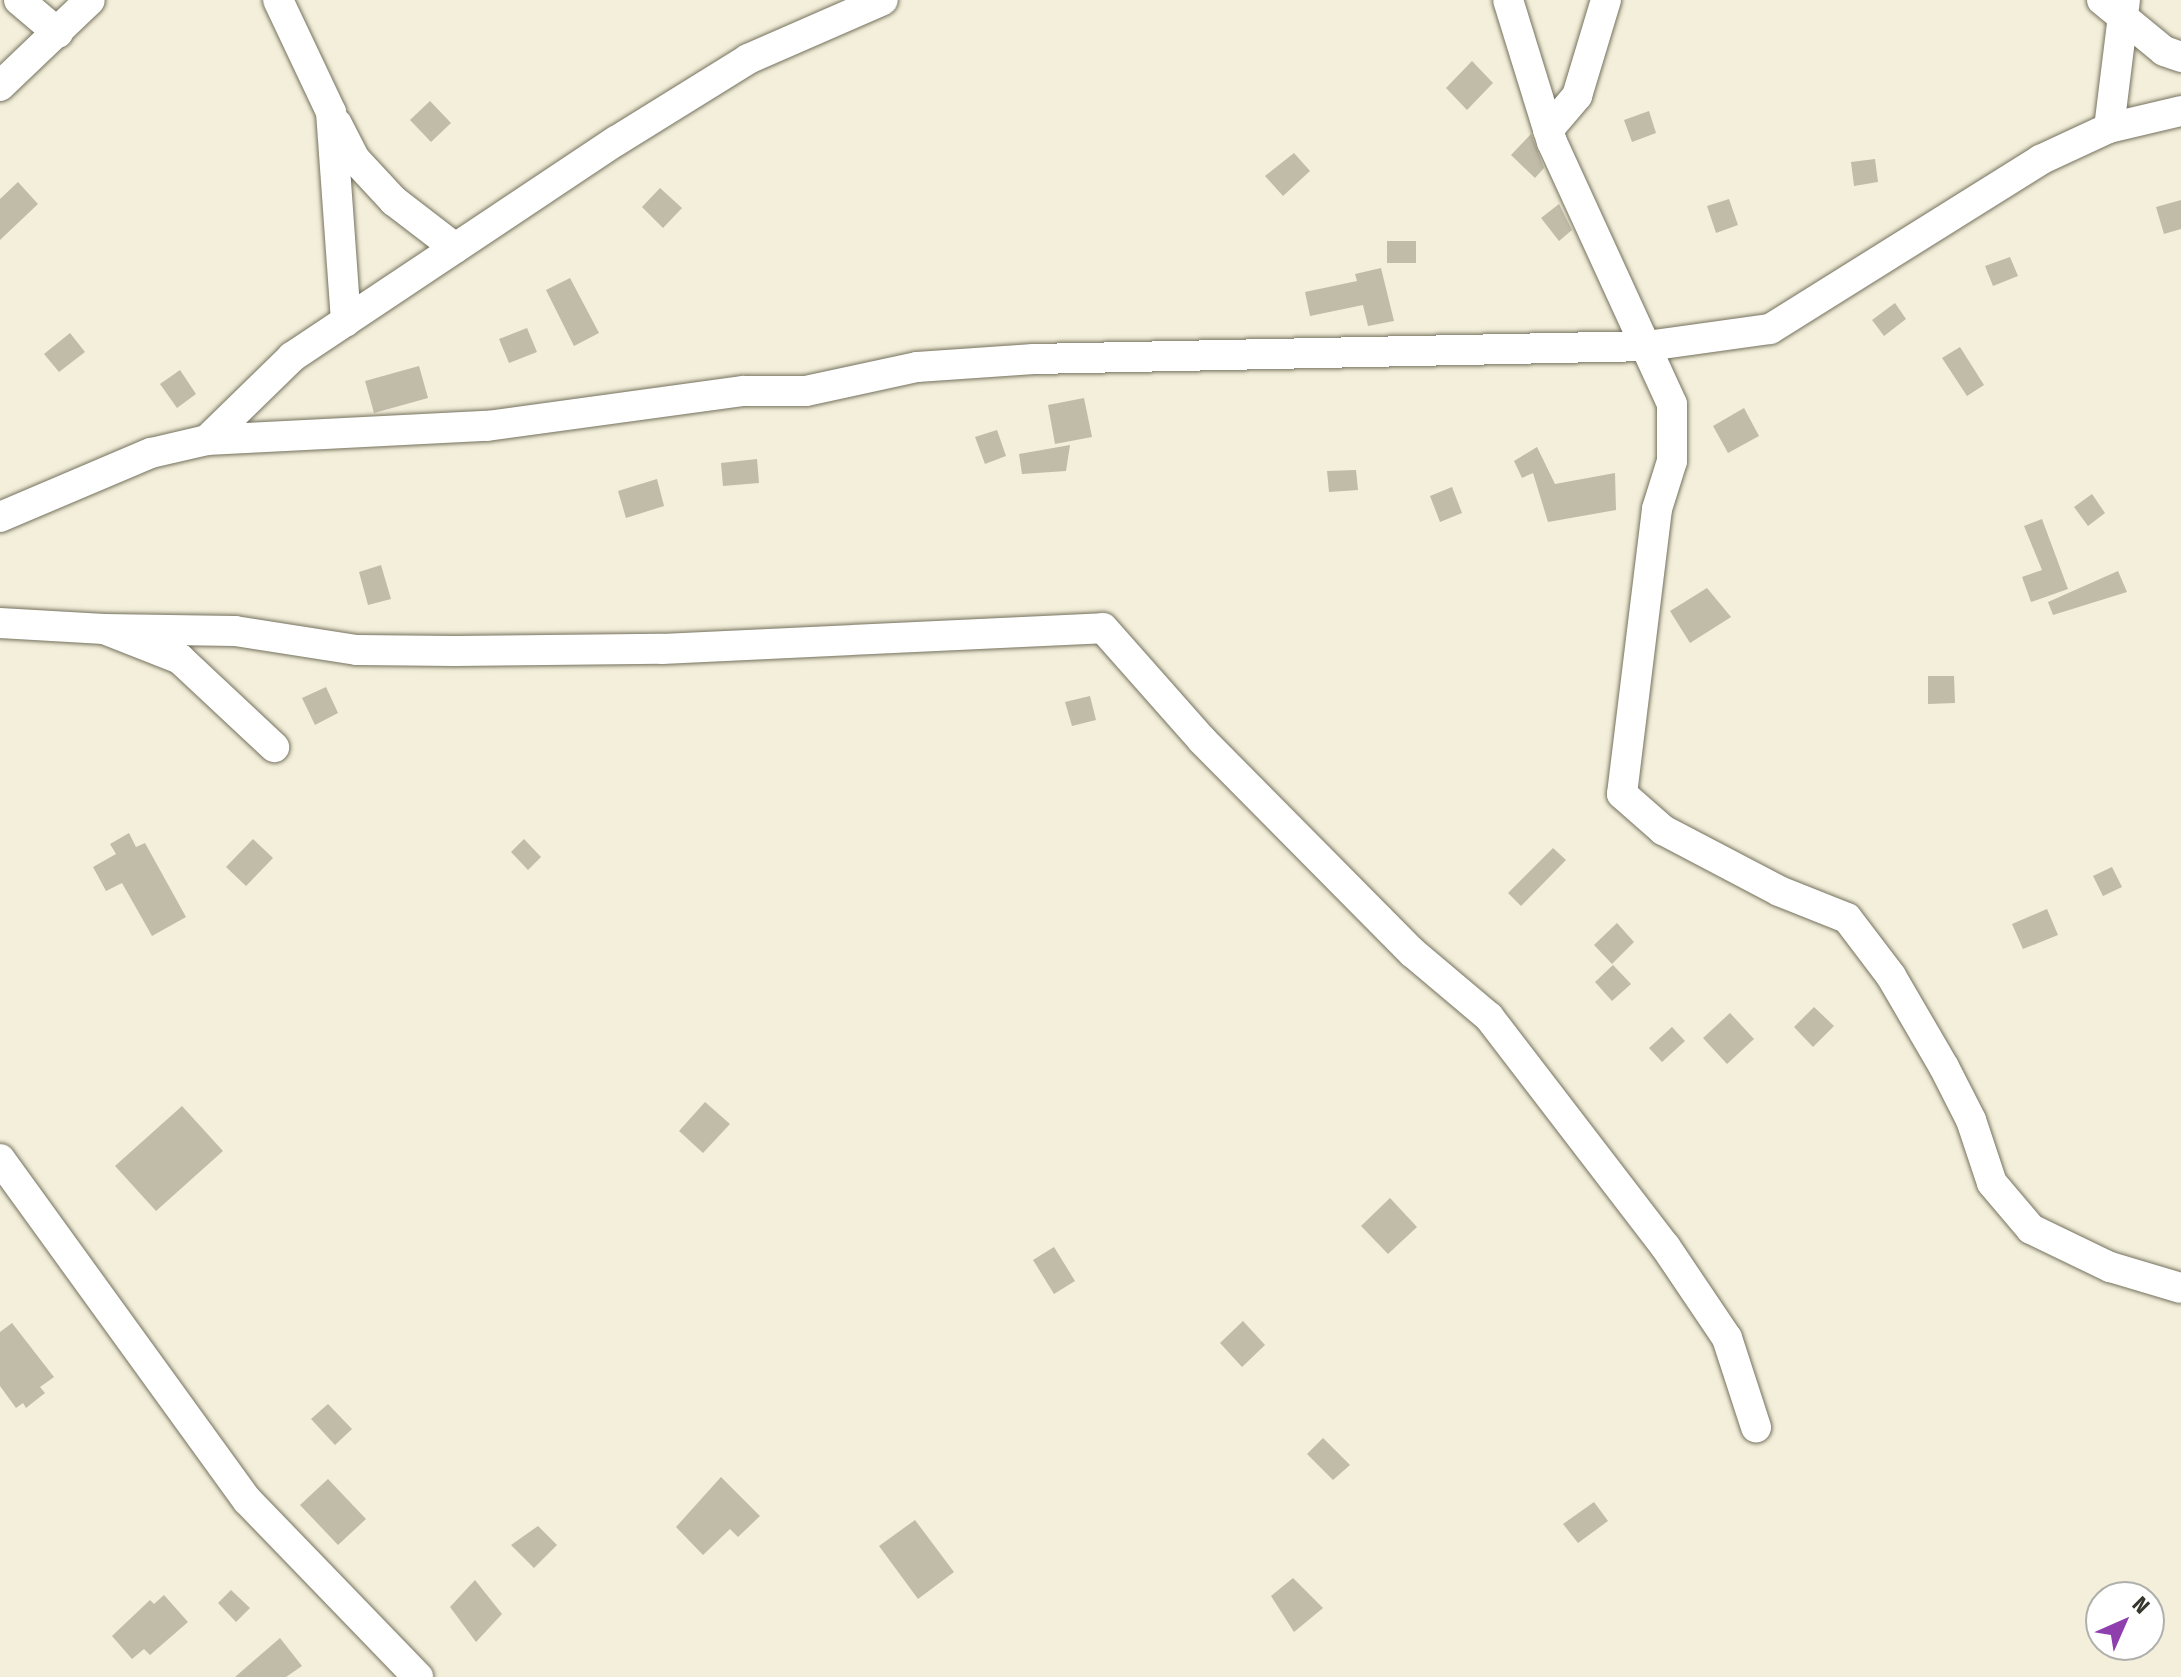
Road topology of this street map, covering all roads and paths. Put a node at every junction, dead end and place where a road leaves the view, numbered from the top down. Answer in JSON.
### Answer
{"nodes":[{"id":1,"x":19,"y":0,"type":"edge"},
{"id":2,"x":90,"y":0,"type":"edge"},
{"id":3,"x":278,"y":0,"type":"edge"},
{"id":4,"x":883,"y":0,"type":"edge"},
{"id":5,"x":1508,"y":0,"type":"edge"},
{"id":6,"x":1606,"y":0,"type":"edge"},
{"id":7,"x":2102,"y":0,"type":"edge"},
{"id":8,"x":2125,"y":11,"type":"edge"},
{"id":9,"x":58,"y":33,"type":"junction"},
{"id":10,"x":2181,"y":57,"type":"edge"},
{"id":11,"x":0,"y":86,"type":"edge"},
{"id":12,"x":2181,"y":111,"type":"edge"},
{"id":13,"x":331,"y":112,"type":"junction"},
{"id":14,"x":2109,"y":128,"type":"junction"},
{"id":15,"x":1548,"y":130,"type":"junction"},
{"id":16,"x":455,"y":248,"type":"junction"},
{"id":17,"x":346,"y":321,"type":"junction"},
{"id":18,"x":1647,"y":346,"type":"junction"},
{"id":19,"x":207,"y":440,"type":"junction"},
{"id":20,"x":0,"y":517,"type":"edge"},
{"id":21,"x":0,"y":623,"type":"edge"},
{"id":22,"x":104,"y":629,"type":"junction"},
{"id":23,"x":274,"y":747,"type":"dead end"},
{"id":24,"x":0,"y":1159,"type":"edge"},
{"id":25,"x":2181,"y":1288,"type":"edge"},
{"id":26,"x":1756,"y":1427,"type":"dead end"},
{"id":27,"x":418,"y":1677,"type":"edge"}],
"edges":[{"from":1,"to":9,"type":"street"},
{"from":2,"to":9,"type":"street"},
{"from":3,"to":13,"type":"street"},
{"from":4,"to":16,"type":"street"},
{"from":5,"to":15,"type":"street"},
{"from":6,"to":15,"type":"street"},
{"from":7,"to":8,"type":"street"},
{"from":8,"to":10,"type":"street"},
{"from":8,"to":14,"type":"street"},
{"from":9,"to":11,"type":"street"},
{"from":12,"to":14,"type":"street"},
{"from":13,"to":16,"type":"street"},
{"from":13,"to":17,"type":"street"},
{"from":14,"to":18,"type":"street"},
{"from":15,"to":18,"type":"street"},
{"from":16,"to":17,"type":"street"},
{"from":17,"to":19,"type":"street"},
{"from":18,"to":19,"type":"street"},
{"from":18,"to":25,"type":"street"},
{"from":19,"to":20,"type":"street"},
{"from":21,"to":22,"type":"street"},
{"from":22,"to":23,"type":"street"},
{"from":22,"to":26,"type":"street"},
{"from":24,"to":27,"type":"street"}]}
